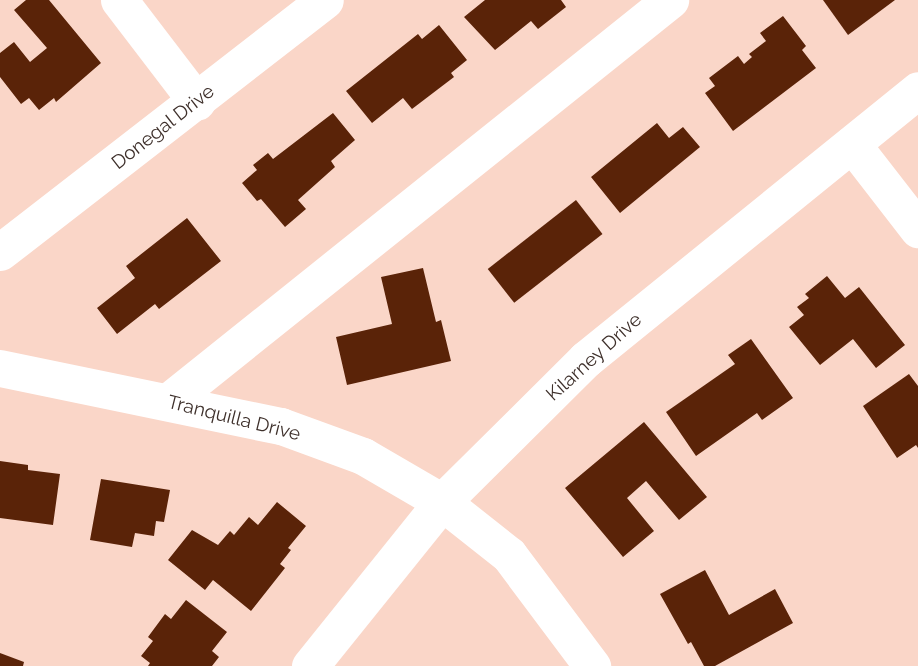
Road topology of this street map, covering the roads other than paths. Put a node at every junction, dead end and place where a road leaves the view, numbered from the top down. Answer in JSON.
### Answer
{"nodes":[{"id":1,"x":119,"y":0,"type":"edge"},
{"id":2,"x":325,"y":0,"type":"edge"},
{"id":3,"x":670,"y":0,"type":"edge"},
{"id":4,"x":918,"y":90,"type":"edge"},
{"id":5,"x":197,"y":102,"type":"junction"},
{"id":6,"x":852,"y":144,"type":"junction"},
{"id":7,"x":918,"y":229,"type":"edge"},
{"id":8,"x":0,"y":252,"type":"edge"},
{"id":9,"x":0,"y":368,"type":"edge"},
{"id":10,"x":169,"y":401,"type":"junction"},
{"id":11,"x":442,"y":502,"type":"junction"},
{"id":12,"x":310,"y":666,"type":"edge"},
{"id":13,"x":592,"y":666,"type":"edge"}],
"edges":[{"from":1,"to":5,"type":"street"},
{"from":2,"to":5,"type":"street","name":"Donegal Drive"},
{"from":3,"to":10,"type":"street"},
{"from":4,"to":6,"type":"street","name":"Kilarney Drive"},
{"from":5,"to":8,"type":"street","name":"Donegal Drive"},
{"from":6,"to":7,"type":"street"},
{"from":6,"to":11,"type":"street","name":"Kilarney Drive"},
{"from":9,"to":10,"type":"street","name":"Tranquilla Drive"},
{"from":10,"to":11,"type":"street","name":"Tranquilla Drive"},
{"from":11,"to":12,"type":"street","name":"Kilarney Drive"},
{"from":11,"to":13,"type":"street","name":"Tranquilla Drive"}]}
